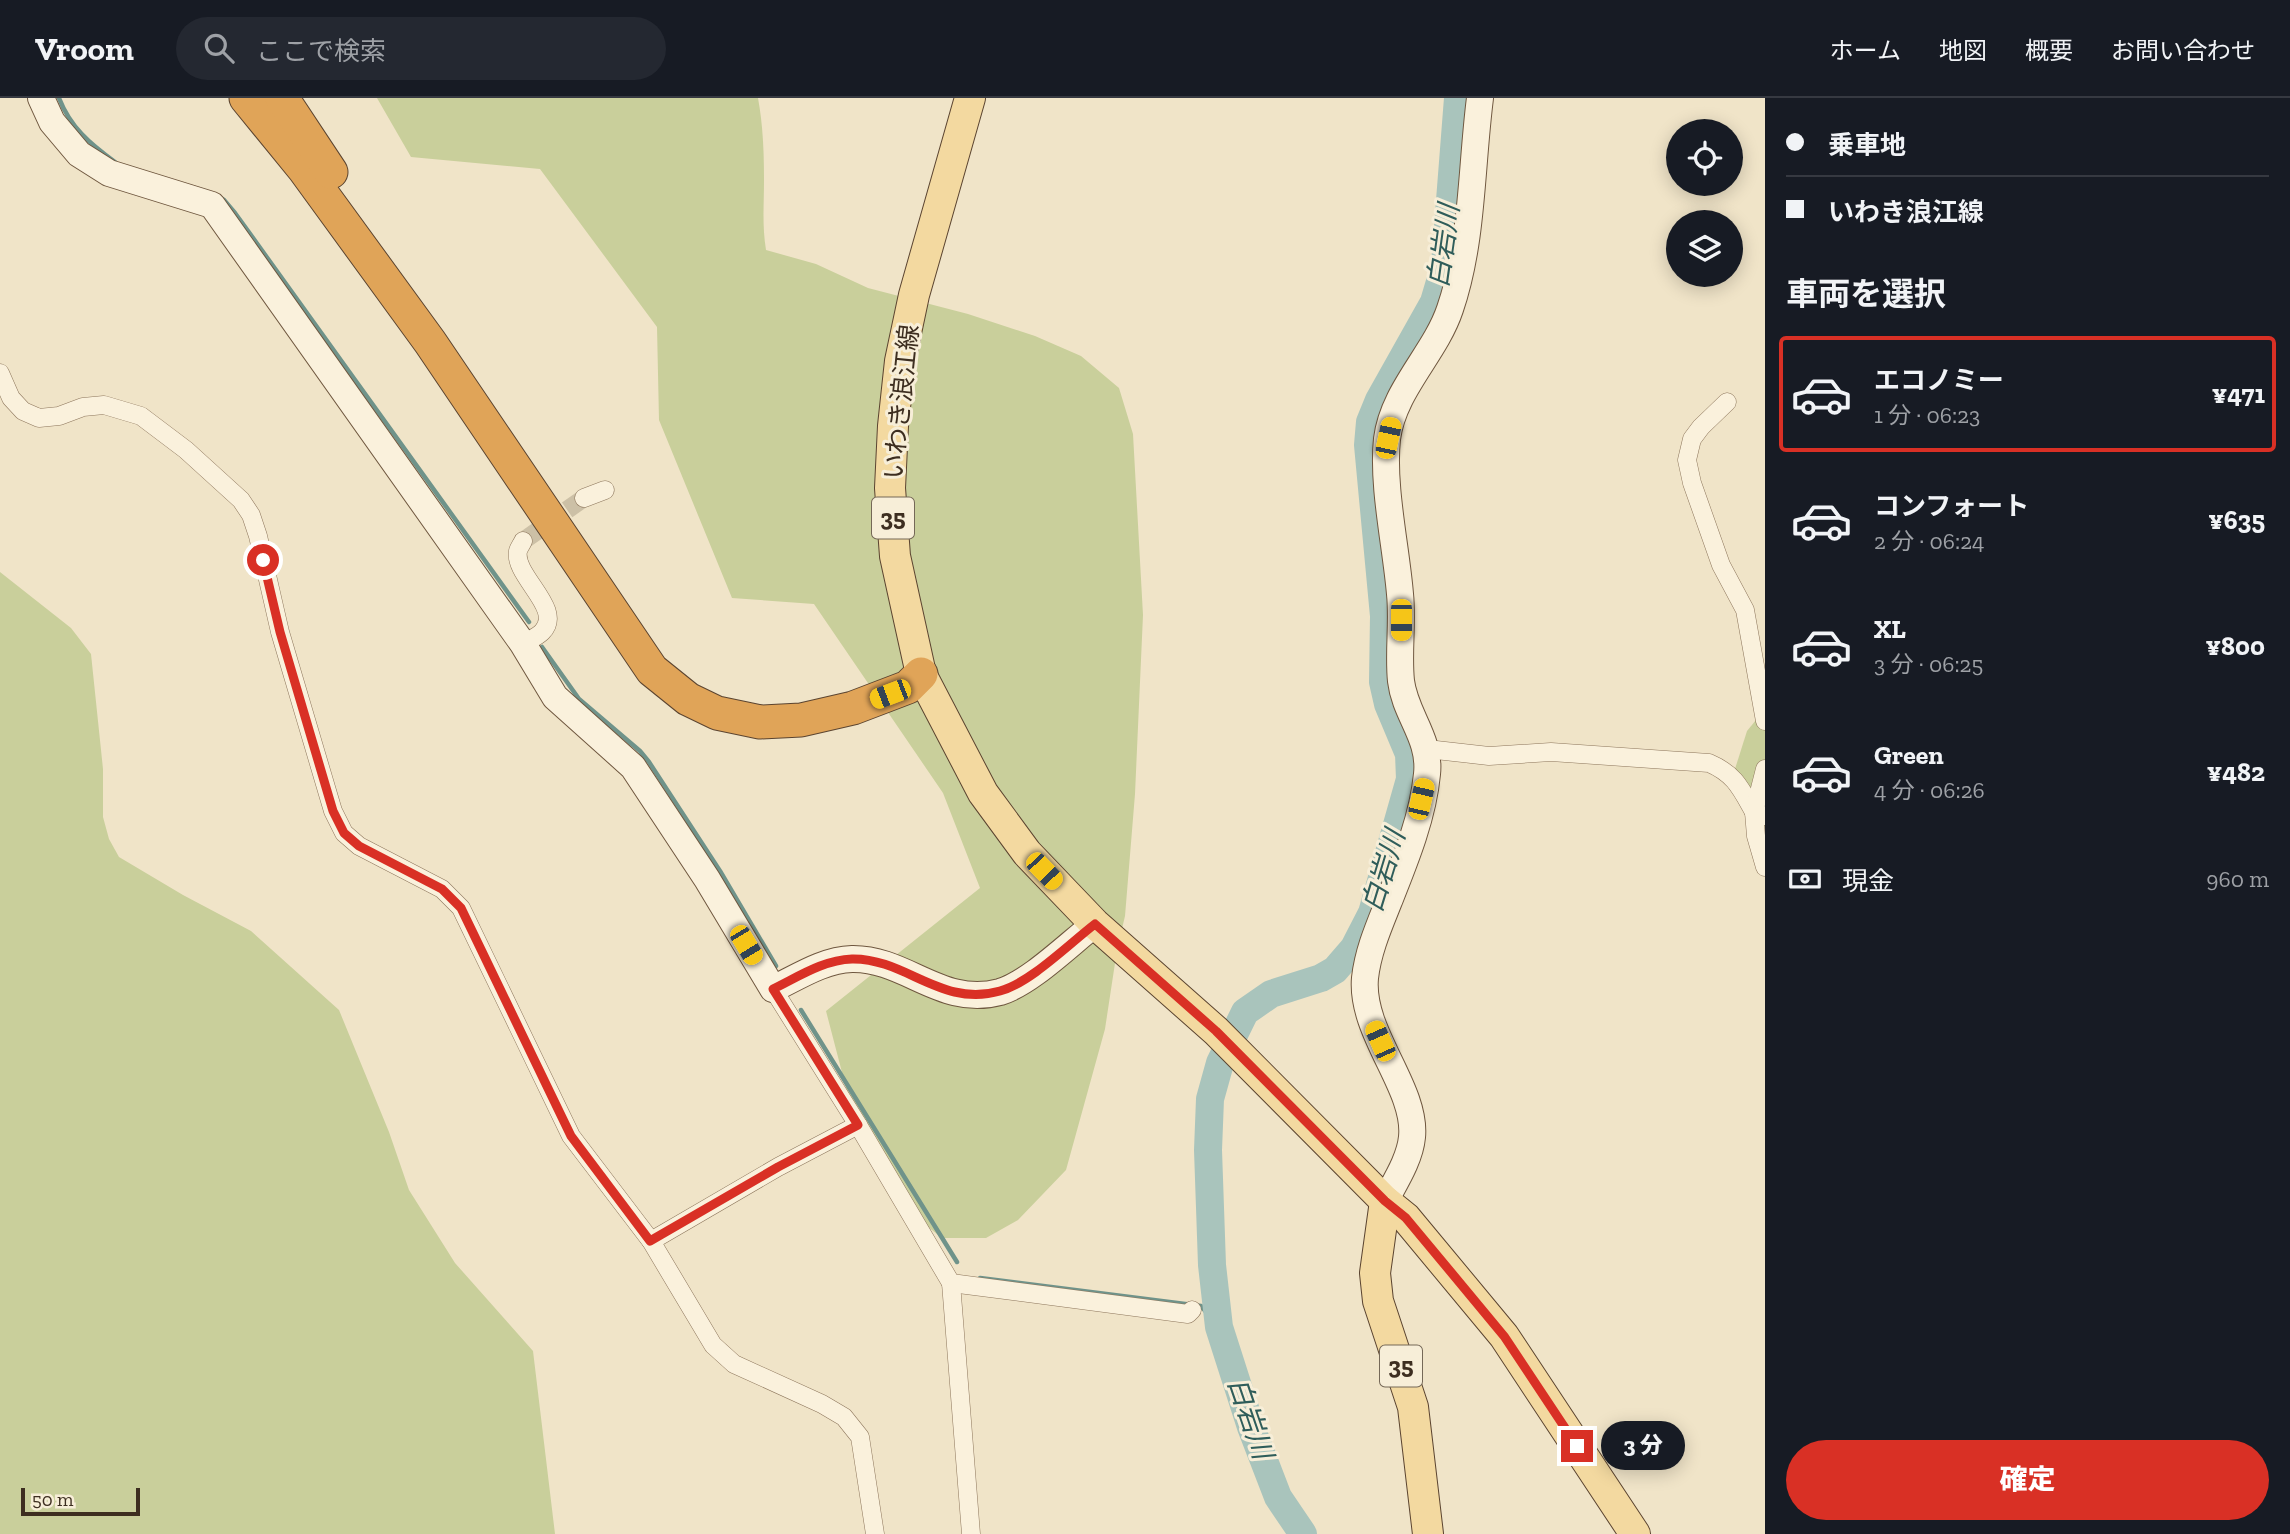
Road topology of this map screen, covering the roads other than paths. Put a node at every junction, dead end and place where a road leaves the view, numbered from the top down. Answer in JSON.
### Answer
{"nodes":[{"id":1,"x":41,"y":98,"type":"edge"},
{"id":2,"x":246,"y":98,"type":"edge"},
{"id":3,"x":282,"y":98,"type":"edge"},
{"id":4,"x":970,"y":98,"type":"edge"},
{"id":5,"x":1480,"y":98,"type":"edge"},
{"id":6,"x":0,"y":373,"type":"edge"},
{"id":7,"x":1727,"y":402,"type":"dead end"},
{"id":8,"x":605,"y":490,"type":"dead end"},
{"id":9,"x":584,"y":498,"type":"tunnel mouth"},
{"id":10,"x":523,"y":541,"type":"dead end"},
{"id":11,"x":523,"y":644,"type":"junction"},
{"id":12,"x":921,"y":674,"type":"junction"},
{"id":13,"x":1765,"y":721,"type":"edge"},
{"id":14,"x":1427,"y":749,"type":"junction"},
{"id":15,"x":1765,"y":769,"type":"edge"},
{"id":16,"x":1759,"y":814,"type":"edge"},
{"id":17,"x":1765,"y":867,"type":"edge"},
{"id":18,"x":1095,"y":924,"type":"junction"},
{"id":19,"x":773,"y":989,"type":"junction"},
{"id":20,"x":858,"y":1125,"type":"junction"},
{"id":21,"x":1385,"y":1201,"type":"junction"},
{"id":22,"x":650,"y":1241,"type":"junction"},
{"id":23,"x":951,"y":1283,"type":"junction"},
{"id":24,"x":1192,"y":1310,"type":"dead end"},
{"id":25,"x":874,"y":1534,"type":"edge"},
{"id":26,"x":971,"y":1534,"type":"edge"},
{"id":27,"x":1428,"y":1534,"type":"edge"},
{"id":28,"x":1635,"y":1534,"type":"edge"}],
"edges":[{"from":1,"to":11,"type":"street"},
{"from":2,"to":12,"type":"highway"},
{"from":3,"to":12,"type":"highway"},
{"from":4,"to":12,"type":"main road","name":"いわき浪江線","number":"35"},
{"from":5,"to":14,"type":"street"},
{"from":6,"to":22,"type":"street"},
{"from":7,"to":13,"type":"street"},
{"from":8,"to":9,"type":"street"},
{"from":10,"to":11,"type":"street"},
{"from":11,"to":19,"type":"street"},
{"from":12,"to":18,"type":"main road","name":"いわき浪江線","number":"35"},
{"from":14,"to":16,"type":"street"},
{"from":14,"to":21,"type":"street"},
{"from":15,"to":16,"type":"street"},
{"from":16,"to":17,"type":"street"},
{"from":18,"to":19,"type":"street"},
{"from":18,"to":21,"type":"main road","name":"いわき浪江線","number":"35"},
{"from":19,"to":20,"type":"street"},
{"from":20,"to":22,"type":"street"},
{"from":20,"to":23,"type":"street"},
{"from":21,"to":27,"type":"main road","number":"35"},
{"from":21,"to":28,"type":"main road","name":"いわき浪江線","number":"35"},
{"from":22,"to":25,"type":"street"},
{"from":23,"to":24,"type":"street"},
{"from":23,"to":26,"type":"street"}]}
